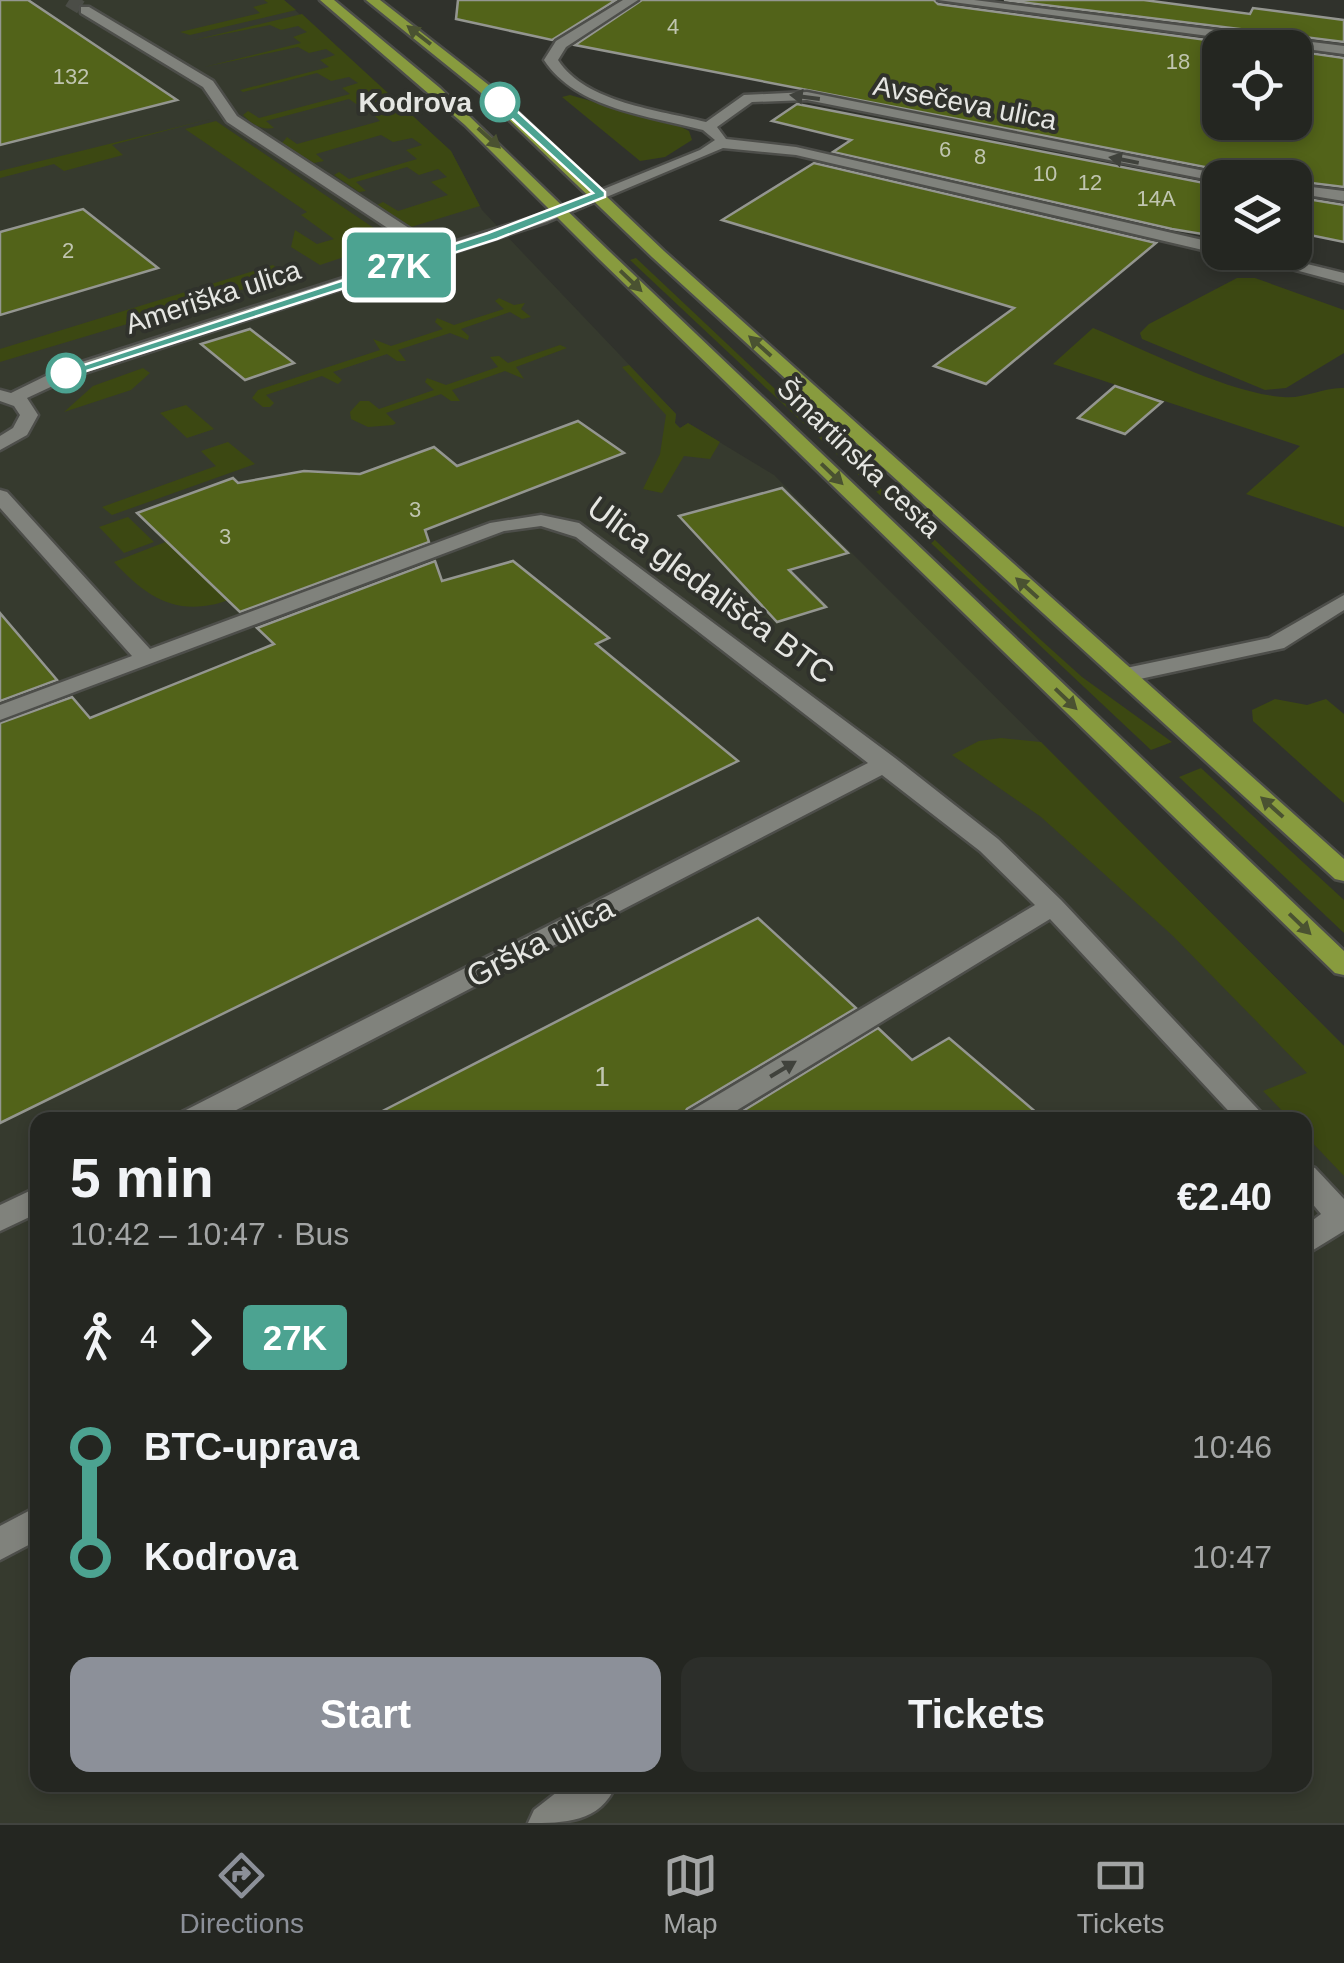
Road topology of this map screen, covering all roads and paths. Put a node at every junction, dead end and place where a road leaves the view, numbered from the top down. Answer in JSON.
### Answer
{"nodes":[{"id":1,"x":326,"y":0,"type":"edge"},
{"id":2,"x":372,"y":0,"type":"edge"},
{"id":3,"x":632,"y":0,"type":"edge"},
{"id":4,"x":944,"y":0,"type":"edge"},
{"id":5,"x":84,"y":10,"type":"dead end"},
{"id":6,"x":1344,"y":50,"type":"edge"},
{"id":7,"x":708,"y":126,"type":"junction"},
{"id":8,"x":720,"y":143,"type":"junction"},
{"id":9,"x":1202,"y":174,"type":"edge"},
{"id":10,"x":1312,"y":192,"type":"edge"},
{"id":11,"x":600,"y":194,"type":"junction"},
{"id":12,"x":1344,"y":196,"type":"edge"},
{"id":13,"x":563,"y":211,"type":"junction"},
{"id":14,"x":1202,"y":245,"type":"edge"},
{"id":15,"x":436,"y":253,"type":"junction"},
{"id":16,"x":1311,"y":270,"type":"edge"},
{"id":17,"x":1344,"y":278,"type":"edge"},
{"id":18,"x":7,"y":396,"type":"edge"},
{"id":19,"x":0,"y":444,"type":"edge"},
{"id":20,"x":0,"y":496,"type":"edge"},
{"id":21,"x":1344,"y":601,"type":"edge"},
{"id":22,"x":145,"y":656,"type":"junction"},
{"id":23,"x":1126,"y":675,"type":"junction"},
{"id":24,"x":0,"y":713,"type":"edge"},
{"id":25,"x":887,"y":764,"type":"junction"},
{"id":26,"x":1344,"y":873,"type":"edge"},
{"id":27,"x":1052,"y":906,"type":"junction"},
{"id":28,"x":1344,"y":966,"type":"edge"},
{"id":29,"x":208,"y":1112,"type":"edge"},
{"id":30,"x":712,"y":1112,"type":"edge"},
{"id":31,"x":1246,"y":1112,"type":"edge"},
{"id":32,"x":1312,"y":1184,"type":"edge"},
{"id":33,"x":30,"y":1204,"type":"edge"},
{"id":34,"x":1342,"y":1217,"type":"edge"},
{"id":35,"x":0,"y":1219,"type":"edge"},
{"id":36,"x":1312,"y":1238,"type":"edge"},
{"id":37,"x":30,"y":1526,"type":"edge"},
{"id":38,"x":0,"y":1544,"type":"edge"},
{"id":39,"x":588,"y":1792,"type":"edge"},
{"id":40,"x":548,"y":1823,"type":"edge"}],
"edges":[{"from":1,"to":13,"type":"main road","name":"Šmartinska cesta","one_way":true},
{"from":11,"to":2,"type":"main road","name":"Šmartinska cesta","one_way":true},
{"from":3,"to":7,"type":"street"},
{"from":4,"to":6,"type":"street"},
{"from":5,"to":15,"type":"street"},
{"from":7,"to":8,"type":"street"},
{"from":9,"to":7,"type":"street","name":"Avsečeva ulica","one_way":true},
{"from":8,"to":11,"type":"street","name":"Ameriška ulica"},
{"from":8,"to":14,"type":"street"},
{"from":10,"to":12,"type":"street"},
{"from":11,"to":13,"type":"street","name":"Ameriška ulica"},
{"from":23,"to":11,"type":"main road","name":"Šmartinska cesta","one_way":true},
{"from":13,"to":15,"type":"street","name":"Ameriška ulica"},
{"from":13,"to":28,"type":"main road","name":"Šmartinska cesta","one_way":true},
{"from":15,"to":18,"type":"street","name":"Ameriška ulica"},
{"from":16,"to":17,"type":"street"},
{"from":18,"to":19,"type":"street"},
{"from":20,"to":22,"type":"street"},
{"from":21,"to":23,"type":"street"},
{"from":22,"to":24,"type":"street","name":"Ulica gledališča BTC"},
{"from":22,"to":25,"type":"street","name":"Ulica gledališča BTC"},
{"from":26,"to":23,"type":"main road","name":"Šmartinska cesta","one_way":true},
{"from":25,"to":27,"type":"street","name":"Ulica gledališča BTC"},
{"from":25,"to":29,"type":"street","name":"Grška ulica"},
{"from":30,"to":27,"type":"street","one_way":true},
{"from":27,"to":31,"type":"street","name":"Ulica gledališča BTC"},
{"from":32,"to":34,"type":"street"},
{"from":33,"to":35,"type":"street"},
{"from":34,"to":36,"type":"street"},
{"from":37,"to":38,"type":"street"},
{"from":39,"to":40,"type":"street"}]}
